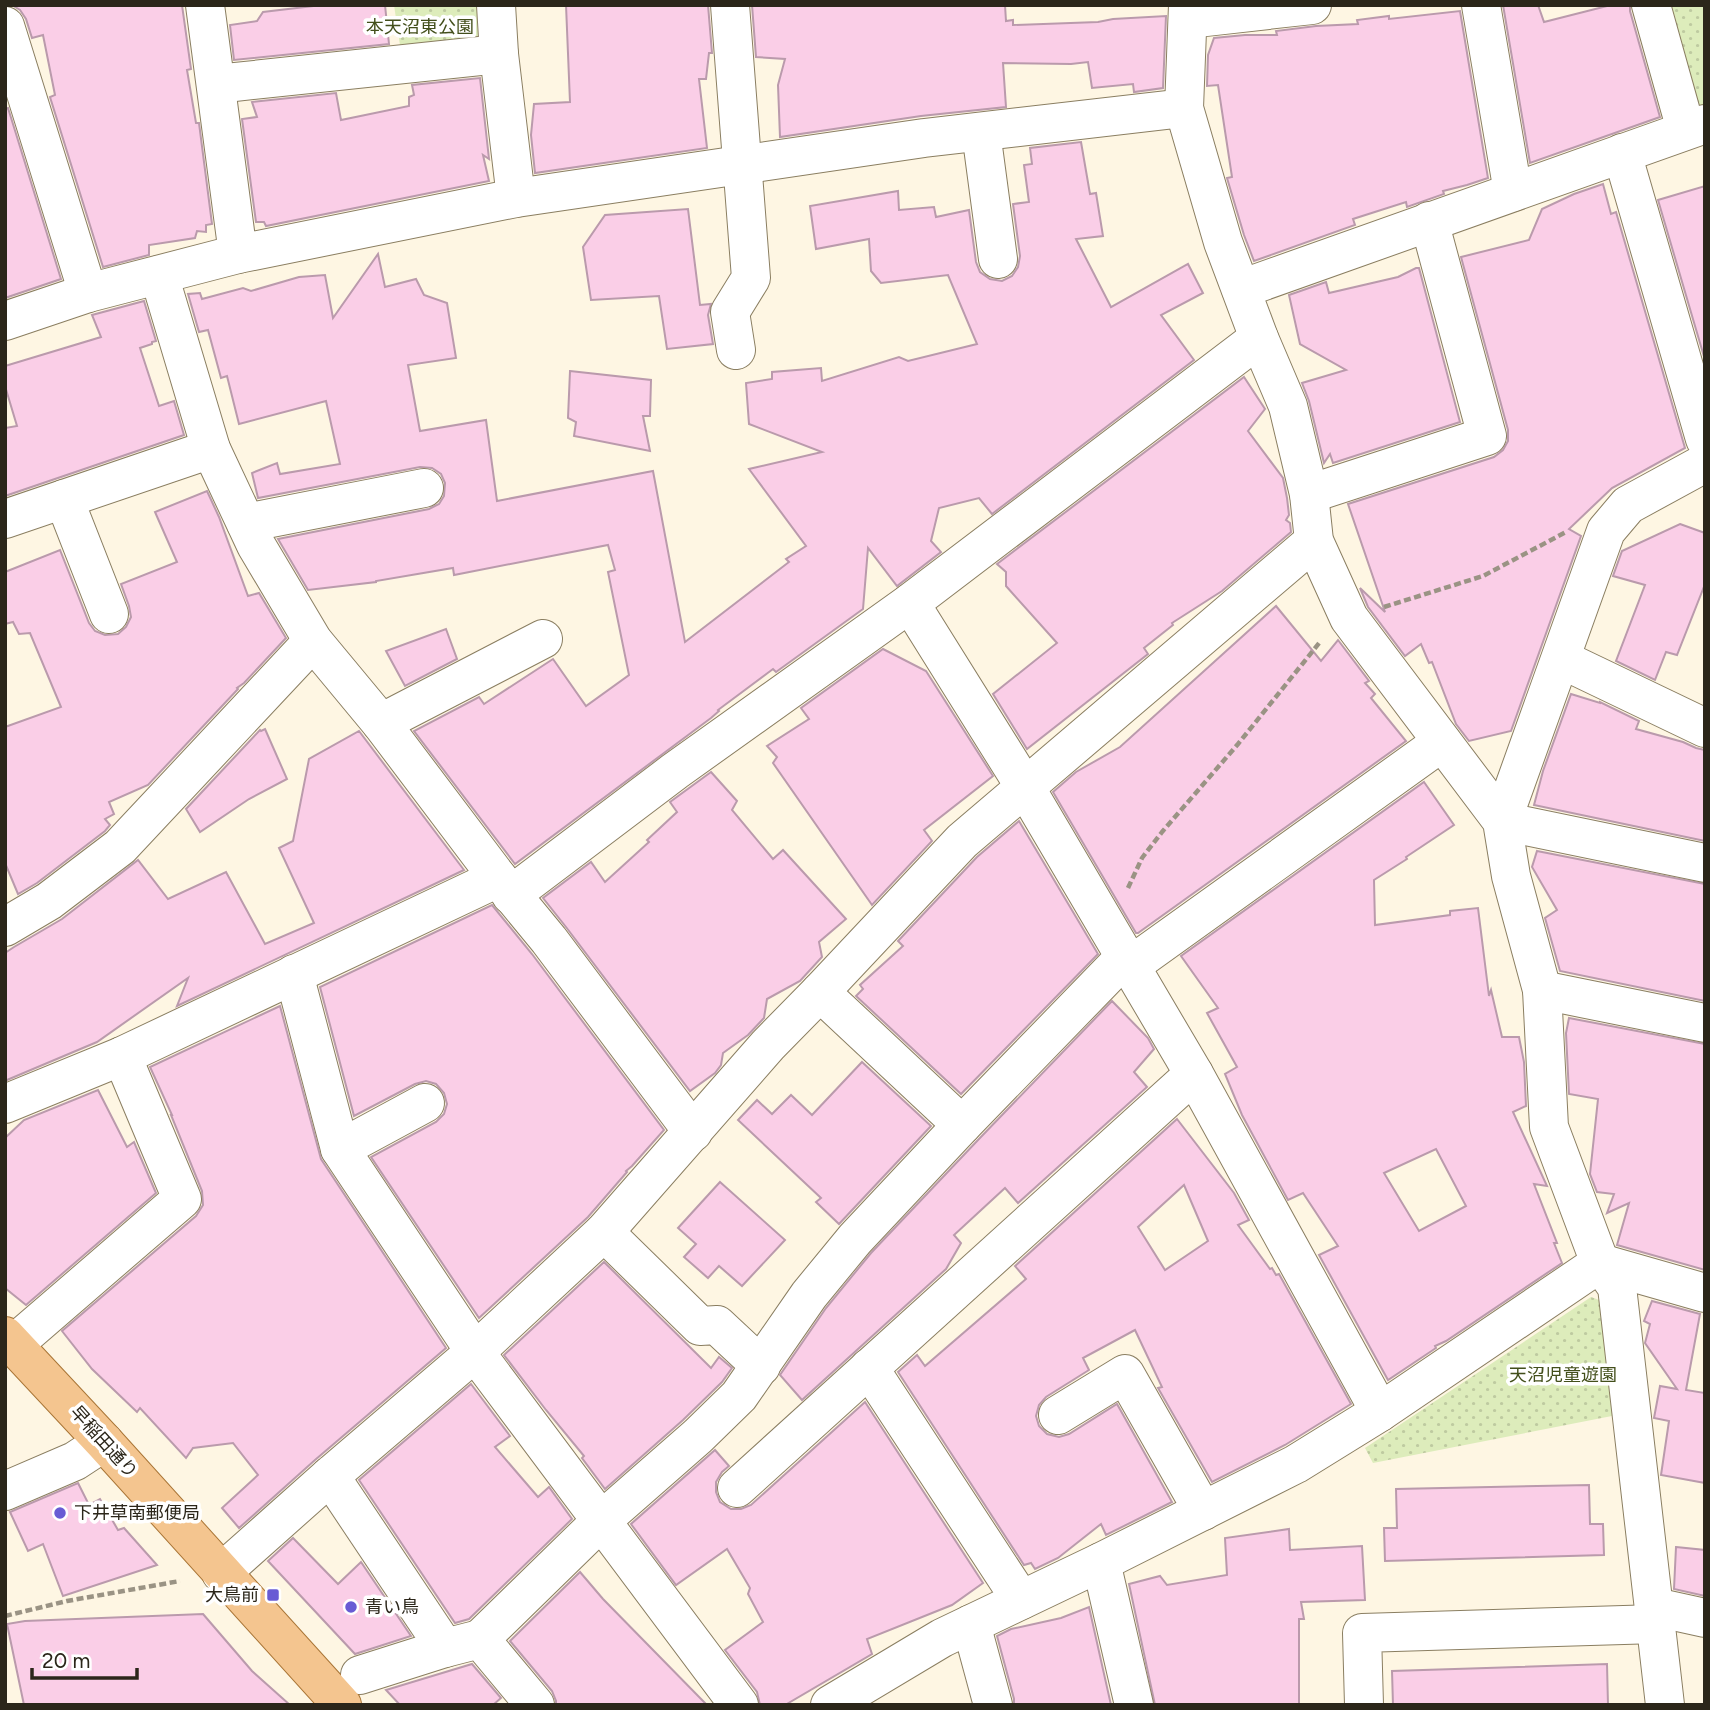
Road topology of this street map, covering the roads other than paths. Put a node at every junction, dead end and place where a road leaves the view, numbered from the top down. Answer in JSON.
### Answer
{"nodes":[{"id":1,"x":205,"y":5,"type":"edge"},
{"id":2,"x":496,"y":5,"type":"edge"},
{"id":3,"x":730,"y":5,"type":"edge"},
{"id":4,"x":1312,"y":5,"type":"edge"},
{"id":5,"x":1481,"y":5,"type":"edge"},
{"id":6,"x":1651,"y":5,"type":"edge"},
{"id":7,"x":1188,"y":12,"type":"edge"},
{"id":8,"x":5,"y":26,"type":"edge"},
{"id":9,"x":499,"y":54,"type":"junction"},
{"id":10,"x":216,"y":84,"type":"junction"},
{"id":11,"x":1184,"y":108,"type":"junction"},
{"id":12,"x":1695,"y":127,"type":"edge"},
{"id":13,"x":981,"y":132,"type":"junction"},
{"id":14,"x":1622,"y":153,"type":"junction"},
{"id":15,"x":741,"y":165,"type":"junction"},
{"id":16,"x":1513,"y":192,"type":"junction"},
{"id":17,"x":516,"y":198,"type":"junction"},
{"id":18,"x":1429,"y":222,"type":"junction"},
{"id":19,"x":238,"y":254,"type":"junction"},
{"id":20,"x":998,"y":259,"type":"dead end"},
{"id":21,"x":159,"y":275,"type":"junction"},
{"id":22,"x":1241,"y":289,"type":"junction"},
{"id":23,"x":88,"y":293,"type":"junction"},
{"id":24,"x":5,"y":321,"type":"edge"},
{"id":25,"x":1259,"y":338,"type":"junction"},
{"id":26,"x":736,"y":350,"type":"dead end"},
{"id":27,"x":1705,"y":439,"type":"edge"},
{"id":28,"x":211,"y":449,"type":"junction"},
{"id":29,"x":1705,"y":463,"type":"edge"},
{"id":30,"x":424,"y":488,"type":"dead end"},
{"id":31,"x":1310,"y":494,"type":"junction"},
{"id":32,"x":64,"y":499,"type":"junction"},
{"id":33,"x":5,"y":519,"type":"edge"},
{"id":34,"x":246,"y":523,"type":"junction"},
{"id":35,"x":1314,"y":541,"type":"junction"},
{"id":36,"x":910,"y":603,"type":"junction"},
{"id":37,"x":109,"y":614,"type":"dead end"},
{"id":38,"x":543,"y":639,"type":"dead end"},
{"id":39,"x":313,"y":641,"type":"junction"},
{"id":40,"x":1561,"y":659,"type":"junction"},
{"id":41,"x":381,"y":723,"type":"junction"},
{"id":42,"x":1705,"y":729,"type":"edge"},
{"id":43,"x":1442,"y":742,"type":"junction"},
{"id":44,"x":1026,"y":788,"type":"junction"},
{"id":45,"x":1502,"y":821,"type":"junction"},
{"id":46,"x":1705,"y":863,"type":"edge"},
{"id":47,"x":504,"y":886,"type":"junction"},
{"id":48,"x":5,"y":928,"type":"edge"},
{"id":49,"x":1124,"y":956,"type":"junction"},
{"id":50,"x":294,"y":975,"type":"junction"},
{"id":51,"x":1542,"y":990,"type":"junction"},
{"id":52,"x":820,"y":992,"type":"junction"},
{"id":53,"x":1705,"y":1023,"type":"edge"},
{"id":54,"x":122,"y":1056,"type":"junction"},
{"id":55,"x":1194,"y":1074,"type":"junction"},
{"id":56,"x":425,"y":1103,"type":"dead end"},
{"id":57,"x":5,"y":1104,"type":"edge"},
{"id":58,"x":962,"y":1125,"type":"junction"},
{"id":59,"x":693,"y":1132,"type":"junction"},
{"id":60,"x":340,"y":1149,"type":"junction"},
{"id":61,"x":604,"y":1232,"type":"junction"},
{"id":62,"x":1600,"y":1263,"type":"junction"},
{"id":63,"x":1705,"y":1293,"type":"edge"},
{"id":64,"x":9,"y":1340,"type":"edge"},
{"id":65,"x":475,"y":1352,"type":"junction"},
{"id":66,"x":761,"y":1366,"type":"junction"},
{"id":67,"x":869,"y":1368,"type":"junction"},
{"id":68,"x":1380,"y":1412,"type":"junction"},
{"id":69,"x":1058,"y":1415,"type":"dead end"},
{"id":70,"x":104,"y":1442,"type":"junction"},
{"id":71,"x":330,"y":1476,"type":"junction"},
{"id":72,"x":737,"y":1488,"type":"dead end"},
{"id":73,"x":5,"y":1491,"type":"edge"},
{"id":74,"x":1203,"y":1511,"type":"junction"},
{"id":75,"x":601,"y":1521,"type":"junction"},
{"id":76,"x":1101,"y":1562,"type":"junction"},
{"id":77,"x":221,"y":1573,"type":"junction"},
{"id":78,"x":1021,"y":1601,"type":"junction"},
{"id":79,"x":1656,"y":1616,"type":"junction"},
{"id":80,"x":1705,"y":1618,"type":"edge"},
{"id":81,"x":971,"y":1624,"type":"junction"},
{"id":82,"x":463,"y":1644,"type":"junction"},
{"id":83,"x":351,"y":1690,"type":"edge"},
{"id":84,"x":853,"y":1699,"type":"edge"},
{"id":85,"x":536,"y":1705,"type":"edge"},
{"id":86,"x":739,"y":1705,"type":"edge"},
{"id":87,"x":993,"y":1705,"type":"edge"},
{"id":88,"x":1133,"y":1705,"type":"edge"},
{"id":89,"x":1364,"y":1705,"type":"edge"},
{"id":90,"x":1665,"y":1705,"type":"edge"}],
"edges":[{"from":1,"to":10,"type":"street"},
{"from":2,"to":9,"type":"street"},
{"from":3,"to":15,"type":"street"},
{"from":4,"to":7,"type":"street"},
{"from":5,"to":16,"type":"street"},
{"from":6,"to":12,"type":"street"},
{"from":7,"to":11,"type":"street"},
{"from":8,"to":23,"type":"street"},
{"from":9,"to":10,"type":"street"},
{"from":9,"to":17,"type":"street"},
{"from":10,"to":19,"type":"street"},
{"from":11,"to":13,"type":"street"},
{"from":11,"to":22,"type":"street"},
{"from":12,"to":14,"type":"street"},
{"from":13,"to":15,"type":"street"},
{"from":13,"to":20,"type":"street"},
{"from":14,"to":16,"type":"street"},
{"from":14,"to":27,"type":"street"},
{"from":15,"to":17,"type":"street"},
{"from":15,"to":26,"type":"street"},
{"from":16,"to":18,"type":"street"},
{"from":17,"to":19,"type":"street"},
{"from":18,"to":22,"type":"street"},
{"from":18,"to":31,"type":"street"},
{"from":19,"to":21,"type":"street"},
{"from":21,"to":23,"type":"street"},
{"from":21,"to":28,"type":"street"},
{"from":22,"to":25,"type":"street"},
{"from":23,"to":24,"type":"street"},
{"from":25,"to":31,"type":"street"},
{"from":25,"to":36,"type":"street"},
{"from":28,"to":32,"type":"street"},
{"from":28,"to":34,"type":"street"},
{"from":29,"to":40,"type":"street"},
{"from":30,"to":34,"type":"street"},
{"from":31,"to":35,"type":"street"},
{"from":32,"to":33,"type":"street"},
{"from":32,"to":37,"type":"street"},
{"from":34,"to":39,"type":"street"},
{"from":35,"to":43,"type":"street"},
{"from":35,"to":44,"type":"street"},
{"from":36,"to":44,"type":"street"},
{"from":36,"to":47,"type":"street"},
{"from":38,"to":41,"type":"street"},
{"from":39,"to":41,"type":"street"},
{"from":39,"to":48,"type":"street"},
{"from":40,"to":42,"type":"street"},
{"from":40,"to":45,"type":"street"},
{"from":41,"to":47,"type":"street"},
{"from":43,"to":45,"type":"street"},
{"from":43,"to":49,"type":"street"},
{"from":44,"to":49,"type":"street"},
{"from":44,"to":52,"type":"street"},
{"from":45,"to":46,"type":"street"},
{"from":45,"to":51,"type":"street"},
{"from":47,"to":50,"type":"street"},
{"from":47,"to":59,"type":"street"},
{"from":49,"to":55,"type":"street"},
{"from":49,"to":58,"type":"street"},
{"from":50,"to":54,"type":"street"},
{"from":50,"to":60,"type":"street"},
{"from":51,"to":53,"type":"street"},
{"from":51,"to":62,"type":"street"},
{"from":52,"to":58,"type":"street"},
{"from":52,"to":59,"type":"street"},
{"from":54,"to":57,"type":"street"},
{"from":54,"to":64,"type":"street"},
{"from":55,"to":67,"type":"street"},
{"from":55,"to":68,"type":"street"},
{"from":56,"to":60,"type":"street"},
{"from":58,"to":66,"type":"street"},
{"from":59,"to":61,"type":"street"},
{"from":60,"to":65,"type":"street"},
{"from":61,"to":65,"type":"street"},
{"from":61,"to":66,"type":"street"},
{"from":62,"to":63,"type":"street"},
{"from":62,"to":68,"type":"street"},
{"from":62,"to":79,"type":"street"},
{"from":64,"to":70,"type":"main road","name":"早稲田通り"},
{"from":65,"to":71,"type":"street"},
{"from":65,"to":75,"type":"street"},
{"from":66,"to":75,"type":"street"},
{"from":67,"to":72,"type":"street"},
{"from":67,"to":78,"type":"street"},
{"from":68,"to":74,"type":"street"},
{"from":69,"to":74,"type":"street"},
{"from":70,"to":73,"type":"street"},
{"from":70,"to":77,"type":"main road","name":"早稲田通り"},
{"from":71,"to":77,"type":"street"},
{"from":71,"to":82,"type":"street"},
{"from":74,"to":76,"type":"street"},
{"from":75,"to":82,"type":"street"},
{"from":75,"to":86,"type":"street"},
{"from":76,"to":78,"type":"street"},
{"from":76,"to":88,"type":"street"},
{"from":77,"to":83,"type":"main road","name":"早稲田通り"},
{"from":78,"to":81,"type":"street"},
{"from":79,"to":80,"type":"street"},
{"from":79,"to":89,"type":"street"},
{"from":79,"to":90,"type":"street"},
{"from":81,"to":84,"type":"street"},
{"from":81,"to":87,"type":"street"},
{"from":82,"to":83,"type":"street"},
{"from":82,"to":85,"type":"street"}]}
